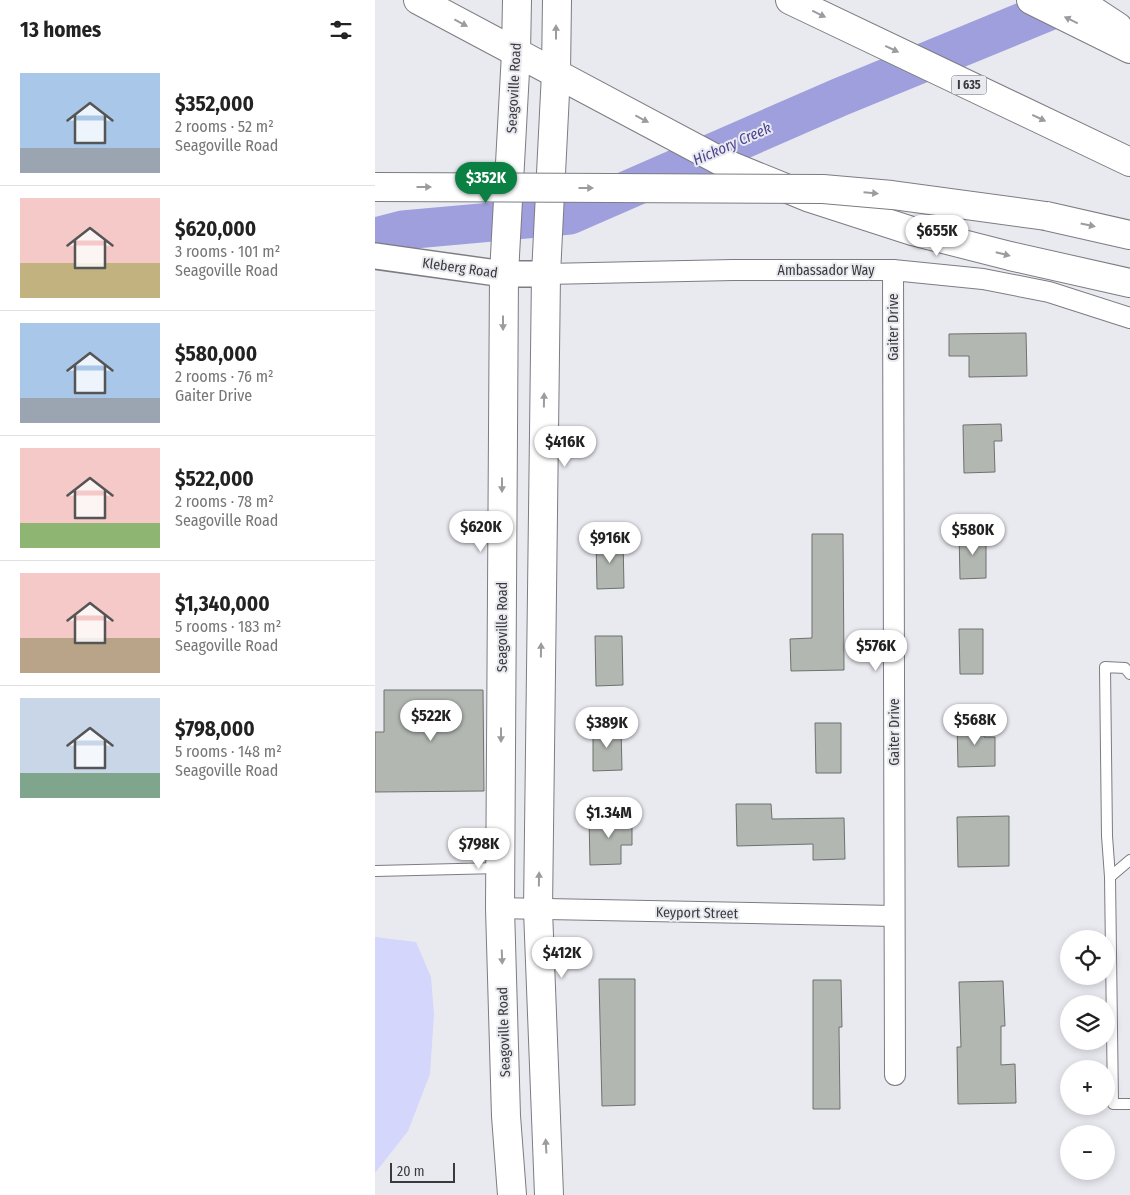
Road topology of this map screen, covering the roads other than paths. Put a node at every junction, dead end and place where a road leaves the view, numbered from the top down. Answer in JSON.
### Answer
{"nodes":[{"id":1,"x":418,"y":0,"type":"edge"},
{"id":2,"x":517,"y":0,"type":"edge"},
{"id":3,"x":557,"y":0,"type":"edge"},
{"id":4,"x":790,"y":0,"type":"edge"},
{"id":5,"x":1031,"y":0,"type":"edge"},
{"id":6,"x":1077,"y":0,"type":"edge"},
{"id":7,"x":1130,"y":35,"type":"edge"},
{"id":8,"x":1130,"y":49,"type":"edge"},
{"id":9,"x":516,"y":53,"type":"junction"},
{"id":10,"x":556,"y":73,"type":"junction"},
{"id":11,"x":1130,"y":162,"type":"edge"},
{"id":12,"x":375,"y":187,"type":"edge"},
{"id":13,"x":1130,"y":235,"type":"edge"},
{"id":14,"x":375,"y":256,"type":"edge"},
{"id":15,"x":893,"y":270,"type":"junction"},
{"id":16,"x":504,"y":274,"type":"junction"},
{"id":17,"x":546,"y":274,"type":"junction"},
{"id":18,"x":1130,"y":283,"type":"edge"},
{"id":19,"x":1130,"y":318,"type":"edge"},
{"id":20,"x":1130,"y":674,"type":"edge"},
{"id":21,"x":501,"y":699,"type":"junction"},
{"id":22,"x":541,"y":699,"type":"junction"},
{"id":23,"x":1130,"y":860,"type":"edge"},
{"id":24,"x":501,"y":868,"type":"junction"},
{"id":25,"x":375,"y":871,"type":"edge"},
{"id":26,"x":1109,"y":877,"type":"junction"},
{"id":27,"x":500,"y":908,"type":"junction"},
{"id":28,"x":538,"y":910,"type":"junction"},
{"id":29,"x":894,"y":916,"type":"junction"},
{"id":30,"x":895,"y":1075,"type":"dead end"},
{"id":31,"x":1130,"y":1104,"type":"edge"},
{"id":32,"x":512,"y":1195,"type":"edge"},
{"id":33,"x":549,"y":1195,"type":"edge"}],
"edges":[{"from":1,"to":9,"type":"main road","one_way":true},
{"from":2,"to":9,"type":"main road","name":"Seagoville Road"},
{"from":10,"to":3,"type":"main road","one_way":true},
{"from":4,"to":11,"type":"main road","number":"I 635","one_way":true},
{"from":8,"to":5,"type":"main road","one_way":true},
{"from":6,"to":7,"type":"main road"},
{"from":9,"to":10,"type":"main road"},
{"from":9,"to":16,"type":"main road","name":"Seagoville Road"},
{"from":10,"to":17,"type":"main road"},
{"from":10,"to":18,"type":"main road","one_way":true},
{"from":12,"to":13,"type":"main road","one_way":true,"bridge":true},
{"from":14,"to":16,"type":"street","name":"Kleberg Road"},
{"from":15,"to":17,"type":"street","name":"Ambassador Way"},
{"from":15,"to":19,"type":"street","name":"Ambassador Way"},
{"from":15,"to":29,"type":"street","name":"Gaiter Drive"},
{"from":16,"to":17,"type":"street","name":"Kleberg Road"},
{"from":16,"to":21,"type":"main road","name":"Seagoville Road","one_way":true},
{"from":22,"to":17,"type":"main road","one_way":true},
{"from":20,"to":26,"type":"lane"},
{"from":21,"to":22,"type":"main road"},
{"from":21,"to":24,"type":"main road","name":"Seagoville Road","one_way":true},
{"from":28,"to":22,"type":"main road","one_way":true},
{"from":23,"to":26,"type":"lane"},
{"from":24,"to":25,"type":"lane"},
{"from":24,"to":27,"type":"main road","name":"Seagoville Road"},
{"from":26,"to":31,"type":"lane"},
{"from":27,"to":28,"type":"street","name":"Keyport Street"},
{"from":27,"to":32,"type":"main road","name":"Seagoville Road","one_way":true},
{"from":28,"to":29,"type":"street","name":"Keyport Street"},
{"from":33,"to":28,"type":"main road","one_way":true},
{"from":29,"to":30,"type":"street","name":"Gaiter Drive"}]}
